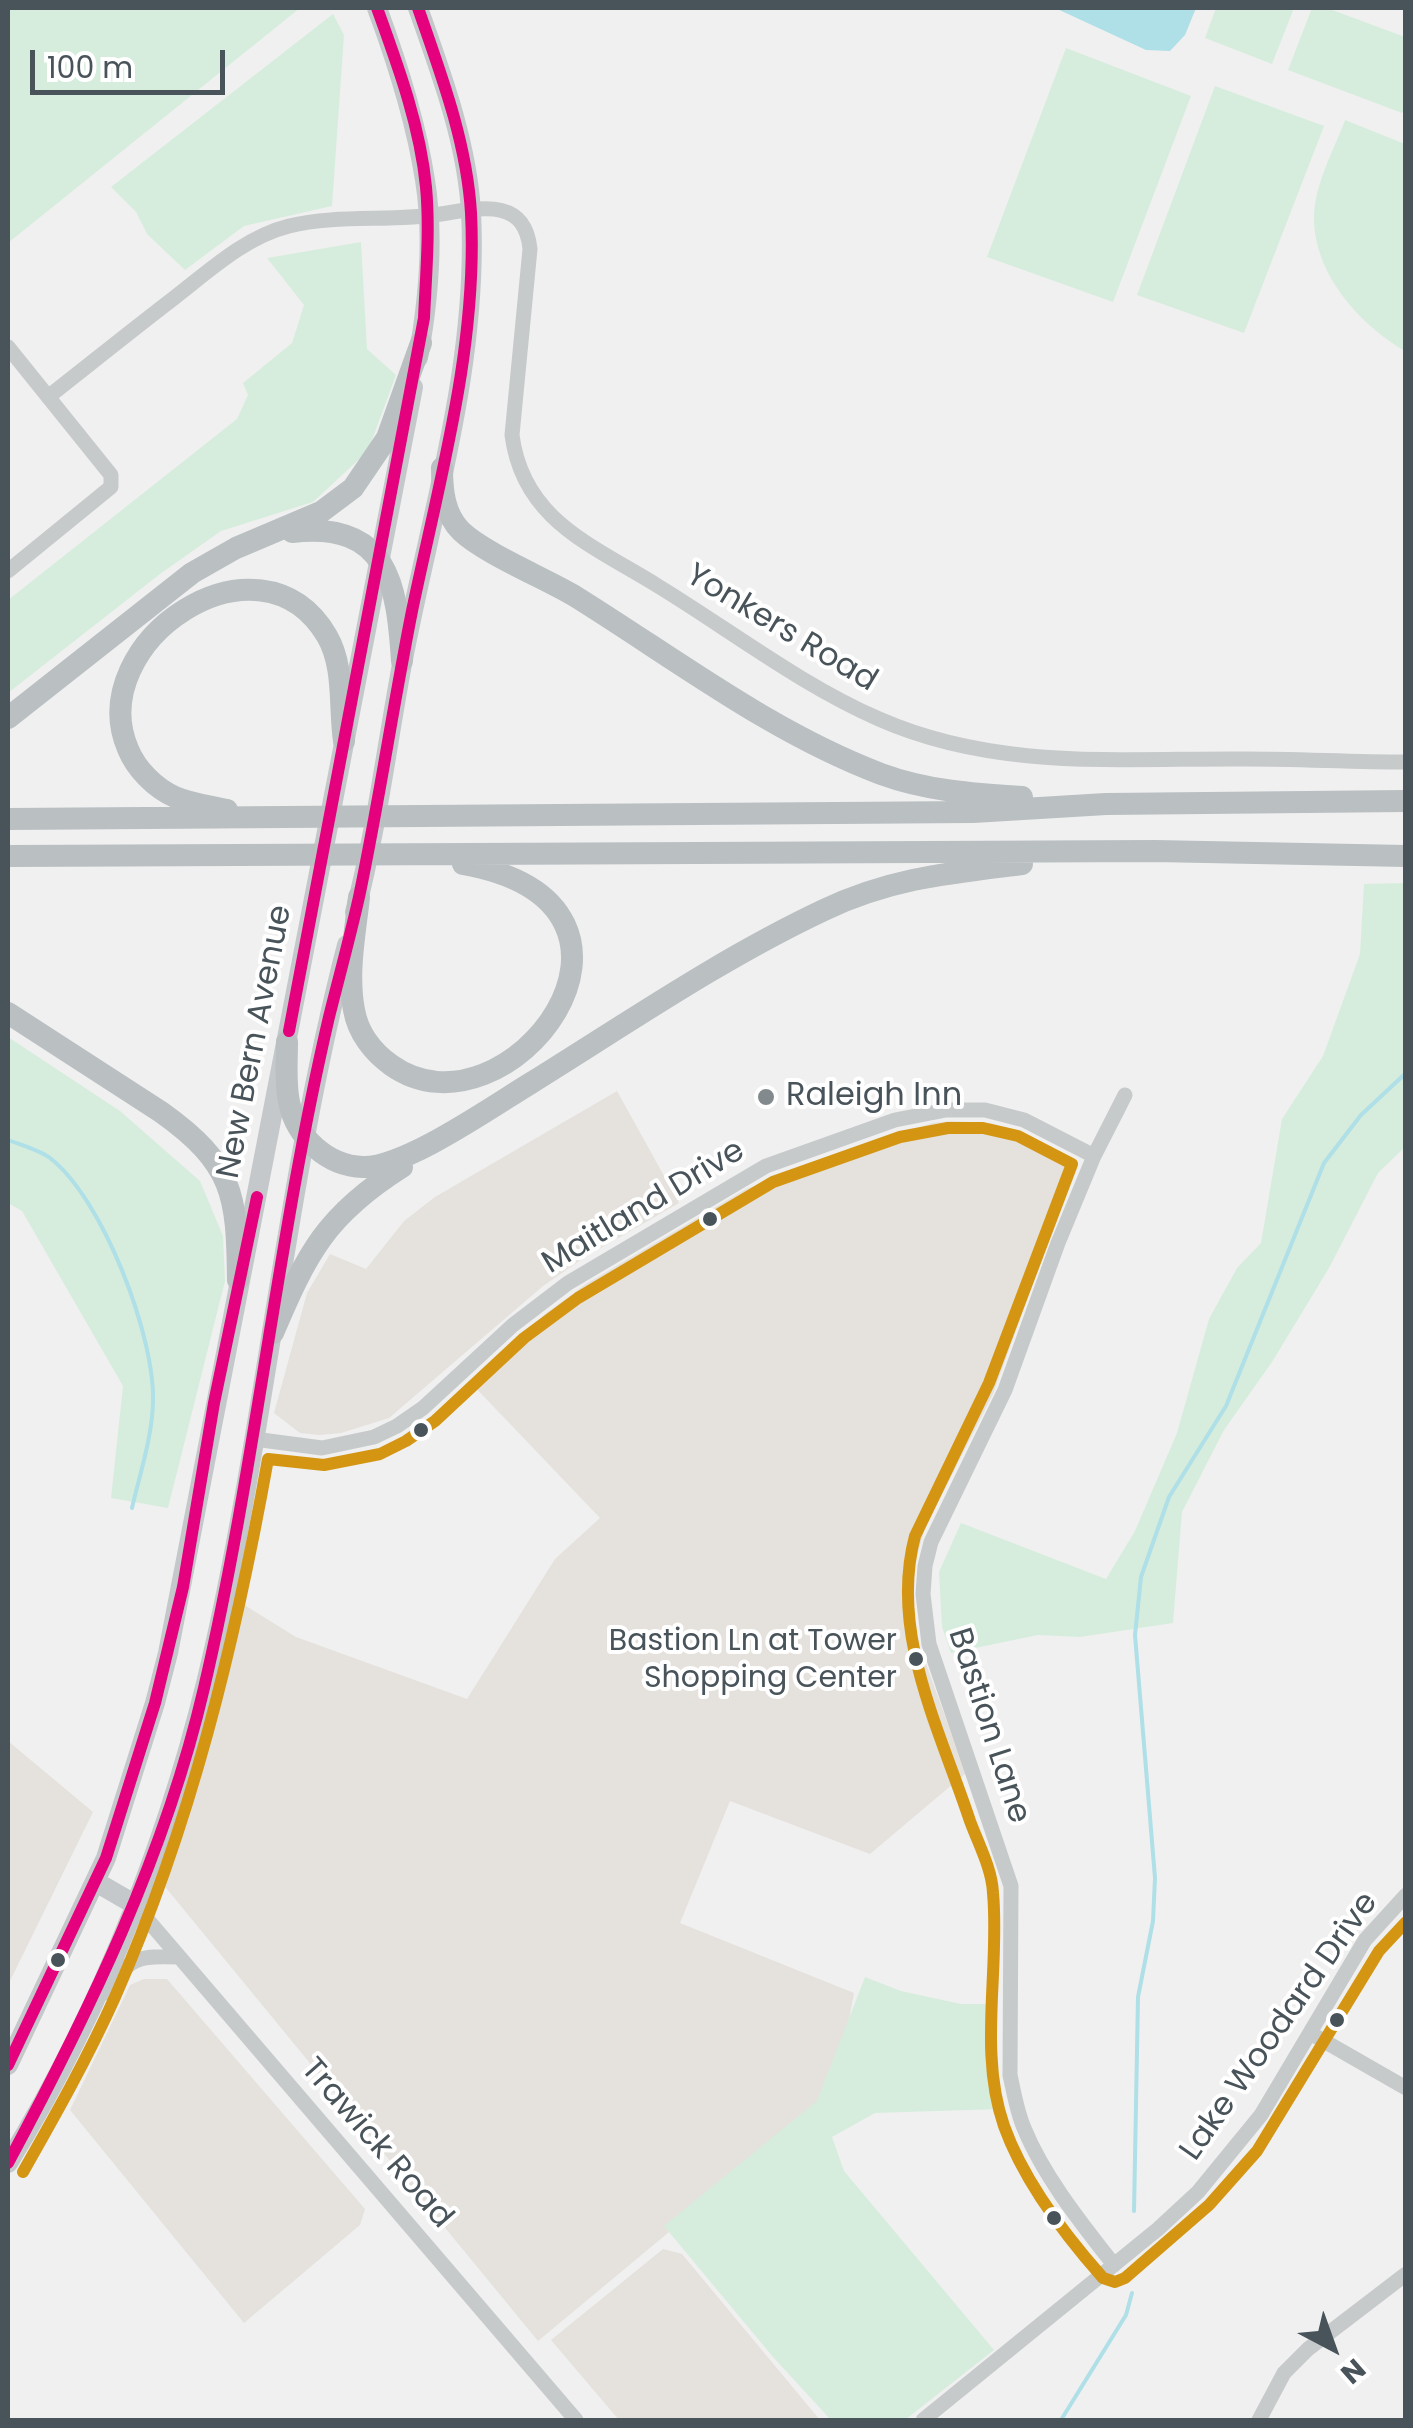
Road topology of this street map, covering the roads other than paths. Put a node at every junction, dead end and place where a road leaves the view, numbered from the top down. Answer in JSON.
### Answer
{"nodes":[{"id":1,"x":418,"y":8,"type":"edge"},
{"id":2,"x":380,"y":15,"type":"edge"},
{"id":3,"x":471,"y":210,"type":"junction"},
{"id":4,"x":428,"y":216,"type":"junction"},
{"id":5,"x":421,"y":343,"type":"junction"},
{"id":6,"x":8,"y":347,"type":"edge"},
{"id":7,"x":48,"y":397,"type":"junction"},
{"id":8,"x":442,"y":468,"type":"junction"},
{"id":9,"x":269,"y":534,"type":"junction"},
{"id":10,"x":379,"y":560,"type":"junction"},
{"id":11,"x":8,"y":571,"type":"edge"},
{"id":12,"x":402,"y":661,"type":"junction"},
{"id":13,"x":8,"y":718,"type":"edge"},
{"id":14,"x":344,"y":741,"type":"junction"},
{"id":15,"x":1406,"y":762,"type":"edge"},
{"id":16,"x":1406,"y":801,"type":"edge"},
{"id":17,"x":1106,"y":804,"type":"junction"},
{"id":18,"x":264,"y":818,"type":"junction"},
{"id":19,"x":8,"y":820,"type":"edge"},
{"id":20,"x":1087,"y":851,"type":"junction"},
{"id":21,"x":406,"y":854,"type":"junction"},
{"id":22,"x":8,"y":856,"type":"edge"},
{"id":23,"x":1406,"y":856,"type":"edge"},
{"id":24,"x":360,"y":897,"type":"junction"},
{"id":25,"x":8,"y":1013,"type":"edge"},
{"id":26,"x":287,"y":1042,"type":"junction"},
{"id":27,"x":1126,"y":1095,"type":"dead end"},
{"id":28,"x":476,"y":1117,"type":"junction"},
{"id":29,"x":306,"y":1139,"type":"junction"},
{"id":30,"x":1094,"y":1156,"type":"junction"},
{"id":31,"x":238,"y":1280,"type":"junction"},
{"id":32,"x":272,"y":1333,"type":"junction"},
{"id":33,"x":254,"y":1440,"type":"junction"},
{"id":34,"x":96,"y":1882,"type":"junction"},
{"id":35,"x":1406,"y":1894,"type":"edge"},
{"id":36,"x":134,"y":1904,"type":"junction"},
{"id":37,"x":180,"y":1957,"type":"junction"},
{"id":38,"x":84,"y":2018,"type":"junction"},
{"id":39,"x":1310,"y":2033,"type":"junction"},
{"id":40,"x":8,"y":2065,"type":"edge"},
{"id":41,"x":1406,"y":2088,"type":"edge"},
{"id":42,"x":8,"y":2163,"type":"edge"},
{"id":43,"x":1114,"y":2266,"type":"junction"},
{"id":44,"x":1406,"y":2274,"type":"edge"},
{"id":45,"x":576,"y":2420,"type":"edge"},
{"id":46,"x":923,"y":2420,"type":"edge"},
{"id":47,"x":1258,"y":2420,"type":"edge"}],
"edges":[{"from":1,"to":3,"type":"main road","name":"New Bern Avenue"},
{"from":2,"to":4,"type":"main road","name":"New Bern Avenue"},
{"from":3,"to":4,"type":"street","name":"Yonkers Road"},
{"from":3,"to":8,"type":"main road","name":"New Bern Avenue"},
{"from":3,"to":15,"type":"street","name":"Yonkers Road"},
{"from":4,"to":5,"type":"main road","name":"New Bern Avenue"},
{"from":4,"to":7,"type":"street","name":"Yonkers Road"},
{"from":5,"to":9,"type":"highway"},
{"from":5,"to":10,"type":"main road","name":"New Bern Avenue"},
{"from":6,"to":7,"type":"street"},
{"from":7,"to":11,"type":"street"},
{"from":8,"to":12,"type":"main road","name":"New Bern Avenue"},
{"from":8,"to":17,"type":"highway"},
{"from":9,"to":10,"type":"highway"},
{"from":9,"to":13,"type":"highway"},
{"from":10,"to":12,"type":"highway"},
{"from":10,"to":14,"type":"main road","name":"New Bern Avenue"},
{"from":12,"to":24,"type":"main road","name":"New Bern Avenue"},
{"from":14,"to":18,"type":"highway"},
{"from":14,"to":26,"type":"main road","name":"New Bern Avenue"},
{"from":16,"to":17,"type":"highway"},
{"from":17,"to":18,"type":"highway"},
{"from":18,"to":19,"type":"highway"},
{"from":20,"to":21,"type":"highway"},
{"from":20,"to":23,"type":"highway"},
{"from":20,"to":28,"type":"highway"},
{"from":21,"to":22,"type":"highway"},
{"from":21,"to":24,"type":"highway"},
{"from":24,"to":29,"type":"main road","name":"New Bern Avenue"},
{"from":25,"to":31,"type":"highway"},
{"from":26,"to":29,"type":"highway"},
{"from":26,"to":31,"type":"main road","name":"New Bern Avenue"},
{"from":27,"to":30,"type":"street","name":"Bastion Lane"},
{"from":28,"to":29,"type":"highway"},
{"from":28,"to":32,"type":"highway"},
{"from":29,"to":32,"type":"main road","name":"New Bern Avenue"},
{"from":30,"to":33,"type":"street","name":"Maitland Drive"},
{"from":30,"to":43,"type":"street","name":"Bastion Lane"},
{"from":31,"to":34,"type":"main road","name":"New Bern Avenue"},
{"from":32,"to":33,"type":"main road","name":"New Bern Avenue"},
{"from":33,"to":36,"type":"main road","name":"New Bern Avenue"},
{"from":34,"to":36,"type":"main road"},
{"from":34,"to":40,"type":"main road","name":"New Bern Avenue"},
{"from":35,"to":39,"type":"street","name":"Lake Woodard Drive"},
{"from":36,"to":37,"type":"street","name":"Trawick Road"},
{"from":36,"to":38,"type":"main road","name":"New Bern Avenue"},
{"from":37,"to":38,"type":"street"},
{"from":37,"to":45,"type":"street","name":"Trawick Road"},
{"from":38,"to":42,"type":"main road","name":"New Bern Avenue"},
{"from":39,"to":41,"type":"street"},
{"from":39,"to":43,"type":"street","name":"Lake Woodard Drive"},
{"from":43,"to":46,"type":"street","name":"Lake Woodard Drive"},
{"from":44,"to":47,"type":"street"}]}
